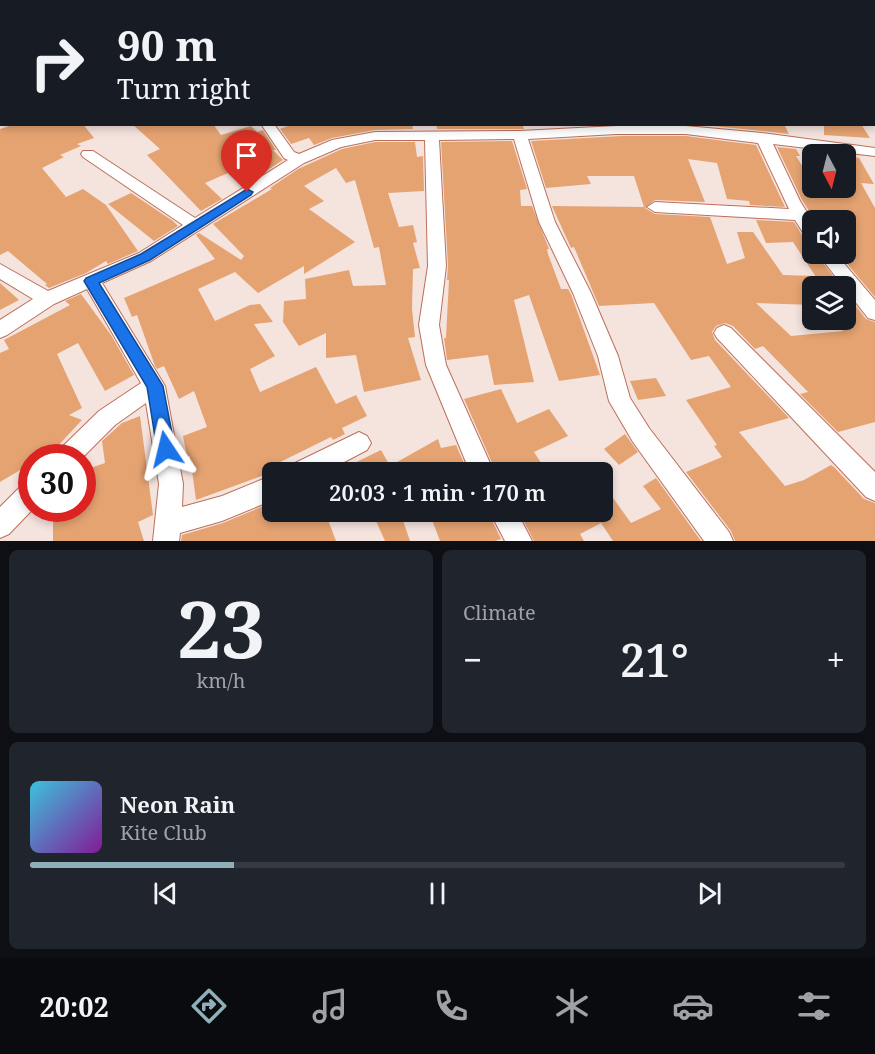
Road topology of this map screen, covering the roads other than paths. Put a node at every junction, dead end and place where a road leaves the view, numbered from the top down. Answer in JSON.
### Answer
{"nodes":[{"id":1,"x":268,"y":126,"type":"edge"},
{"id":2,"x":615,"y":127,"type":"edge"},
{"id":3,"x":685,"y":127,"type":"edge"},
{"id":4,"x":482,"y":130,"type":"edge"},
{"id":5,"x":520,"y":135,"type":"junction"},
{"id":6,"x":432,"y":136,"type":"junction"},
{"id":7,"x":762,"y":137,"type":"junction"},
{"id":8,"x":875,"y":152,"type":"edge"},
{"id":9,"x":88,"y":154,"type":"dead end"},
{"id":10,"x":299,"y":160,"type":"junction"},
{"id":11,"x":655,"y":207,"type":"dead end"},
{"id":12,"x":800,"y":215,"type":"junction"},
{"id":13,"x":802,"y":218,"type":"edge"},
{"id":14,"x":196,"y":226,"type":"junction"},
{"id":15,"x":835,"y":264,"type":"edge"},
{"id":16,"x":0,"y":270,"type":"edge"},
{"id":17,"x":91,"y":281,"type":"junction"},
{"id":18,"x":46,"y":299,"type":"junction"},
{"id":19,"x":875,"y":313,"type":"edge"},
{"id":20,"x":0,"y":330,"type":"edge"},
{"id":21,"x":724,"y":333,"type":"dead end"},
{"id":22,"x":154,"y":386,"type":"junction"},
{"id":23,"x":359,"y":443,"type":"dead end"},
{"id":24,"x":81,"y":444,"type":"edge"},
{"id":25,"x":322,"y":462,"type":"edge"},
{"id":26,"x":478,"y":462,"type":"edge"},
{"id":27,"x":875,"y":489,"type":"edge"},
{"id":28,"x":262,"y":492,"type":"edge"},
{"id":29,"x":18,"y":507,"type":"edge"},
{"id":30,"x":509,"y":522,"type":"edge"},
{"id":31,"x":0,"y":525,"type":"edge"},
{"id":32,"x":167,"y":531,"type":"edge"},
{"id":33,"x":519,"y":541,"type":"edge"},
{"id":34,"x":720,"y":541,"type":"edge"}],
"edges":[{"from":1,"to":10,"type":"street"},
{"from":2,"to":3,"type":"street"},
{"from":2,"to":5,"type":"street"},
{"from":3,"to":7,"type":"street"},
{"from":4,"to":5,"type":"street"},
{"from":4,"to":6,"type":"street"},
{"from":5,"to":34,"type":"street"},
{"from":6,"to":10,"type":"street"},
{"from":6,"to":26,"type":"street"},
{"from":7,"to":8,"type":"street"},
{"from":7,"to":12,"type":"street"},
{"from":9,"to":14,"type":"street"},
{"from":10,"to":14,"type":"street"},
{"from":11,"to":12,"type":"street"},
{"from":12,"to":13,"type":"street"},
{"from":14,"to":17,"type":"street"},
{"from":15,"to":19,"type":"street"},
{"from":16,"to":18,"type":"street"},
{"from":17,"to":18,"type":"street"},
{"from":17,"to":22,"type":"street"},
{"from":18,"to":20,"type":"street"},
{"from":21,"to":27,"type":"street"},
{"from":22,"to":24,"type":"street"},
{"from":22,"to":32,"type":"street"},
{"from":23,"to":25,"type":"street"},
{"from":28,"to":32,"type":"street"},
{"from":29,"to":31,"type":"street"},
{"from":30,"to":33,"type":"street"}]}
